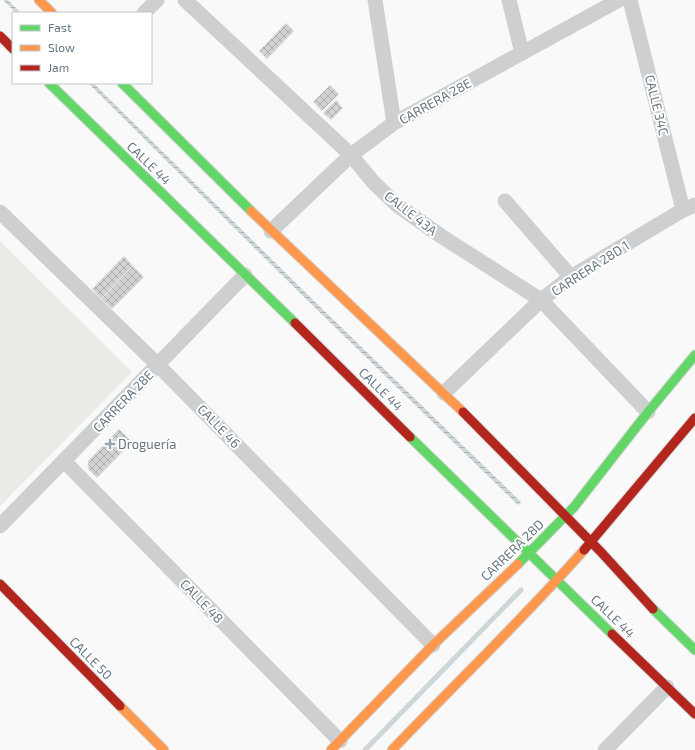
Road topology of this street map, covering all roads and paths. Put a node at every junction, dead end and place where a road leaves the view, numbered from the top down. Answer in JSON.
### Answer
{"nodes":[{"id":1,"x":39,"y":0,"type":"edge"},
{"id":2,"x":157,"y":0,"type":"edge"},
{"id":3,"x":185,"y":0,"type":"edge"},
{"id":4,"x":375,"y":0,"type":"edge"},
{"id":5,"x":509,"y":0,"type":"edge"},
{"id":6,"x":618,"y":0,"type":"edge"},
{"id":7,"x":630,"y":0,"type":"edge"},
{"id":8,"x":51,"y":12,"type":"edge"},
{"id":9,"x":145,"y":12,"type":"edge"},
{"id":10,"x":0,"y":36,"type":"edge"},
{"id":11,"x":12,"y":48,"type":"edge"},
{"id":12,"x":522,"y":53,"type":"junction"},
{"id":13,"x":50,"y":84,"type":"edge"},
{"id":14,"x":123,"y":84,"type":"edge"},
{"id":15,"x":394,"y":123,"type":"junction"},
{"id":16,"x":351,"y":155,"type":"junction"},
{"id":17,"x":505,"y":201,"type":"dead end"},
{"id":18,"x":689,"y":207,"type":"edge"},
{"id":19,"x":0,"y":212,"type":"edge"},
{"id":20,"x":271,"y":230,"type":"junction"},
{"id":21,"x":245,"y":275,"type":"junction"},
{"id":22,"x":571,"y":277,"type":"junction"},
{"id":23,"x":541,"y":300,"type":"junction"},
{"id":24,"x":695,"y":355,"type":"edge"},
{"id":25,"x":158,"y":364,"type":"junction"},
{"id":26,"x":444,"y":393,"type":"junction"},
{"id":27,"x":648,"y":412,"type":"junction"},
{"id":28,"x":695,"y":418,"type":"edge"},
{"id":29,"x":64,"y":461,"type":"junction"},
{"id":30,"x":565,"y":516,"type":"junction"},
{"id":31,"x":0,"y":526,"type":"edge"},
{"id":32,"x":591,"y":543,"type":"junction"},
{"id":33,"x":528,"y":553,"type":"junction"},
{"id":34,"x":557,"y":580,"type":"junction"},
{"id":35,"x":0,"y":584,"type":"edge"},
{"id":36,"x":433,"y":645,"type":"junction"},
{"id":37,"x":695,"y":650,"type":"edge"},
{"id":38,"x":667,"y":687,"type":"junction"},
{"id":39,"x":695,"y":714,"type":"edge"},
{"id":40,"x":335,"y":746,"type":"edge"},
{"id":41,"x":164,"y":750,"type":"edge"},
{"id":42,"x":392,"y":750,"type":"edge"},
{"id":43,"x":605,"y":750,"type":"edge"}],
"edges":[{"from":1,"to":8,"type":"main road"},
{"from":2,"to":9,"type":"street"},
{"from":3,"to":16,"type":"street","name":"CALLE 43A"},
{"from":4,"to":15,"type":"street"},
{"from":5,"to":12,"type":"street"},
{"from":6,"to":12,"type":"street","name":"CARRERA 28E"},
{"from":7,"to":18,"type":"street","name":"CALLE 34C"},
{"from":10,"to":11,"type":"main road"},
{"from":12,"to":15,"type":"street","name":"CARRERA 28E"},
{"from":13,"to":21,"type":"main road","name":"CALLE 44"},
{"from":14,"to":20,"type":"main road"},
{"from":15,"to":16,"type":"street","name":"CARRERA 28E"},
{"from":16,"to":20,"type":"street","name":"CARRERA 28E"},
{"from":16,"to":23,"type":"street","name":"CALLE 43A"},
{"from":17,"to":22,"type":"street"},
{"from":18,"to":22,"type":"street","name":"CARRERA 28D 1"},
{"from":19,"to":25,"type":"street","name":"CALLE 46"},
{"from":20,"to":26,"type":"main road"},
{"from":21,"to":25,"type":"street","name":"CARRERA 28E"},
{"from":21,"to":33,"type":"main road","name":"CALLE 44"},
{"from":22,"to":23,"type":"street","name":"CARRERA 28D 1"},
{"from":23,"to":26,"type":"street","name":"CARRERA 28D 1"},
{"from":23,"to":27,"type":"street","name":"CALLE 43A"},
{"from":24,"to":27,"type":"main road","name":"CARRERA 28D"},
{"from":25,"to":29,"type":"street","name":"CARRERA 28E"},
{"from":25,"to":36,"type":"street","name":"CALLE 46"},
{"from":26,"to":30,"type":"main road"},
{"from":27,"to":30,"type":"main road","name":"CARRERA 28D"},
{"from":28,"to":32,"type":"main road"},
{"from":29,"to":31,"type":"street","name":"CARRERA 28E"},
{"from":29,"to":40,"type":"street","name":"CALLE 48"},
{"from":30,"to":32,"type":"main road"},
{"from":30,"to":33,"type":"main road","name":"CARRERA 28D"},
{"from":32,"to":34,"type":"main road"},
{"from":32,"to":37,"type":"main road"},
{"from":33,"to":34,"type":"main road","name":"CALLE 44"},
{"from":33,"to":36,"type":"main road","name":"CARRERA 28D"},
{"from":34,"to":38,"type":"main road","name":"CALLE 44"},
{"from":34,"to":42,"type":"main road"},
{"from":35,"to":41,"type":"main road","name":"CALLE 50"},
{"from":36,"to":40,"type":"main road","name":"CARRERA 28D"},
{"from":38,"to":39,"type":"main road","name":"CALLE 44"},
{"from":38,"to":43,"type":"street"}]}
